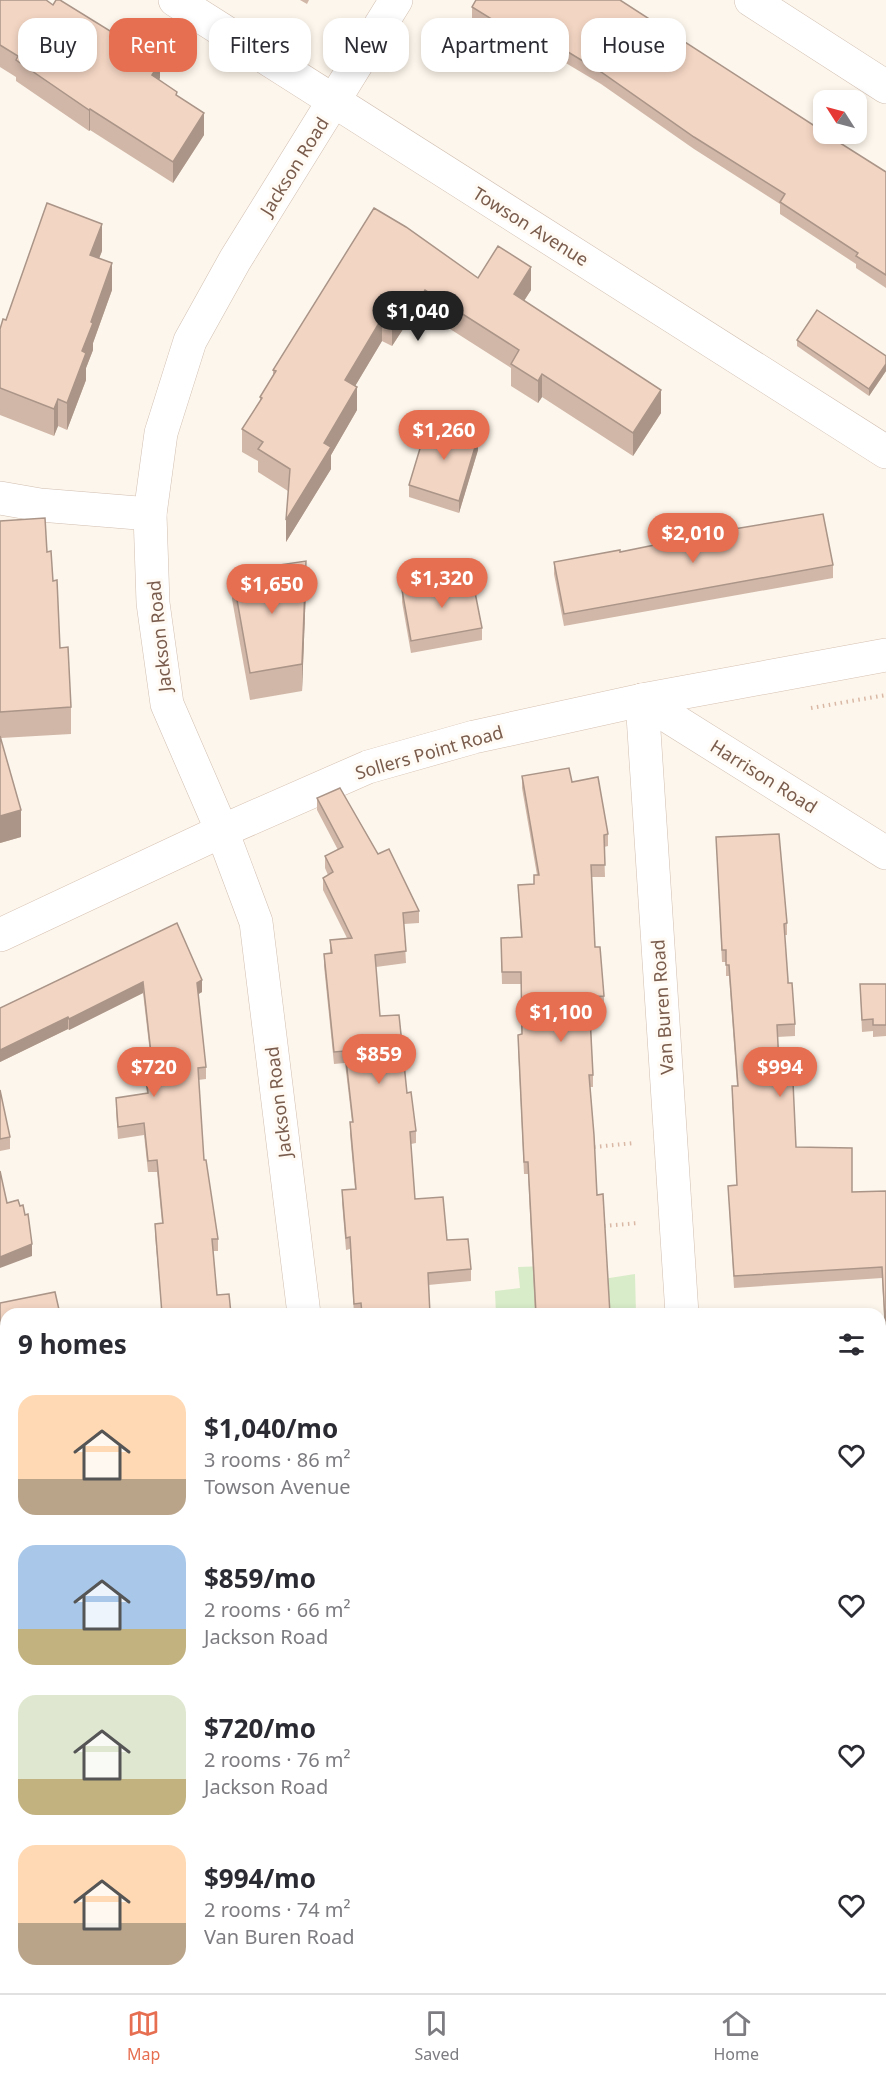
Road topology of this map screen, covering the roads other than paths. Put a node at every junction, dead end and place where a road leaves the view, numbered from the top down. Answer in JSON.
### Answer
{"nodes":[{"id":1,"x":176,"y":0,"type":"edge"},
{"id":2,"x":396,"y":0,"type":"edge"},
{"id":3,"x":752,"y":0,"type":"edge"},
{"id":4,"x":886,"y":87,"type":"edge"},
{"id":5,"x":334,"y":101,"type":"junction"},
{"id":6,"x":886,"y":452,"type":"edge"},
{"id":7,"x":0,"y":498,"type":"edge"},
{"id":8,"x":150,"y":514,"type":"junction"},
{"id":9,"x":886,"y":655,"type":"edge"},
{"id":10,"x":642,"y":700,"type":"junction"},
{"id":11,"x":222,"y":831,"type":"junction"},
{"id":12,"x":886,"y":853,"type":"edge"},
{"id":13,"x":0,"y":935,"type":"edge"},
{"id":14,"x":303,"y":1308,"type":"edge"},
{"id":15,"x":682,"y":1308,"type":"edge"}],
"edges":[{"from":1,"to":5,"type":"street","name":"Towson Avenue"},
{"from":2,"to":5,"type":"street","name":"Jackson Road"},
{"from":3,"to":4,"type":"street"},
{"from":5,"to":6,"type":"street","name":"Towson Avenue"},
{"from":5,"to":8,"type":"street","name":"Jackson Road"},
{"from":7,"to":8,"type":"street"},
{"from":8,"to":11,"type":"street","name":"Jackson Road"},
{"from":9,"to":10,"type":"street","name":"Sollers Point Road"},
{"from":10,"to":11,"type":"street","name":"Sollers Point Road"},
{"from":10,"to":12,"type":"street","name":"Harrison Road"},
{"from":10,"to":15,"type":"street","name":"Van Buren Road"},
{"from":11,"to":13,"type":"street","name":"Sollers Point Road"},
{"from":11,"to":14,"type":"street","name":"Jackson Road"}]}
